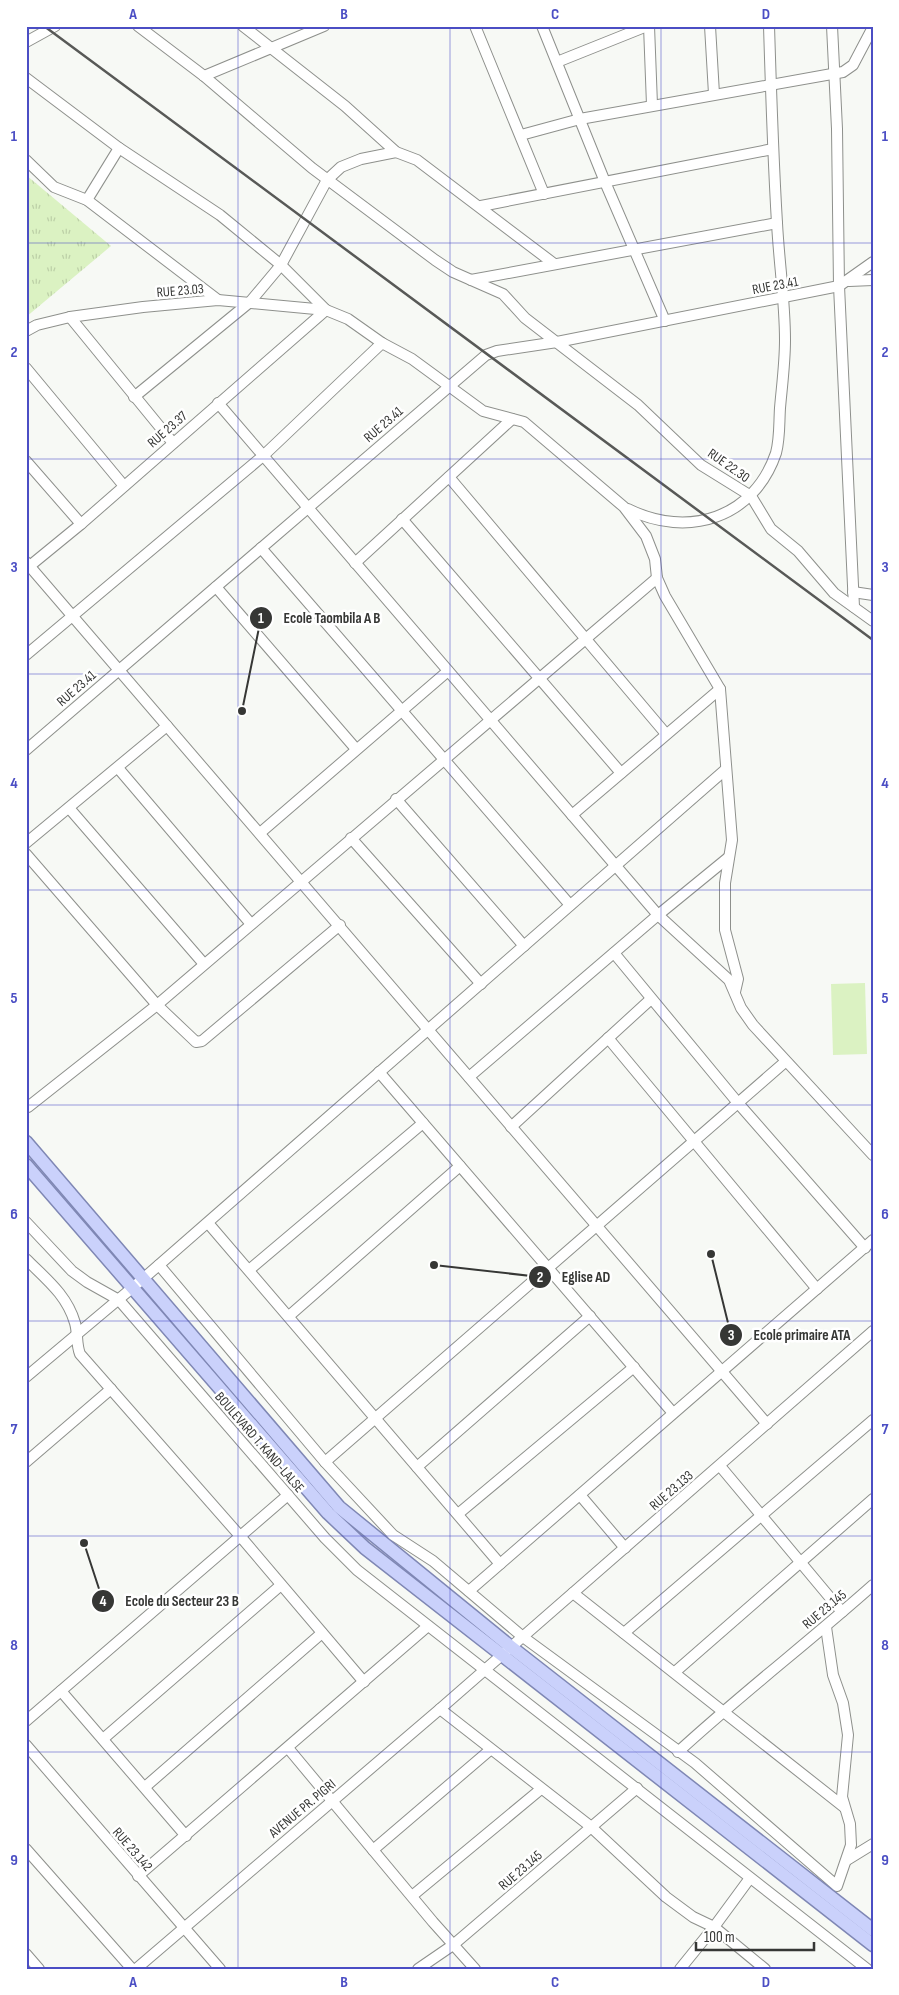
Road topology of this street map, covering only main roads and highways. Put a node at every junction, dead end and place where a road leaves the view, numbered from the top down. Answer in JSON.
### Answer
{"nodes":[{"id":1,"x":26,"y":1142,"type":"edge"},
{"id":2,"x":26,"y":1165,"type":"edge"},
{"id":3,"x":507,"y":1651,"type":"junction"},
{"id":4,"x":873,"y":1930,"type":"edge"},
{"id":5,"x":873,"y":1945,"type":"edge"}],
"edges":[{"from":1,"to":3,"type":"main road"},
{"from":2,"to":3,"type":"main road"},
{"from":3,"to":4,"type":"main road"},
{"from":3,"to":5,"type":"main road"}]}
